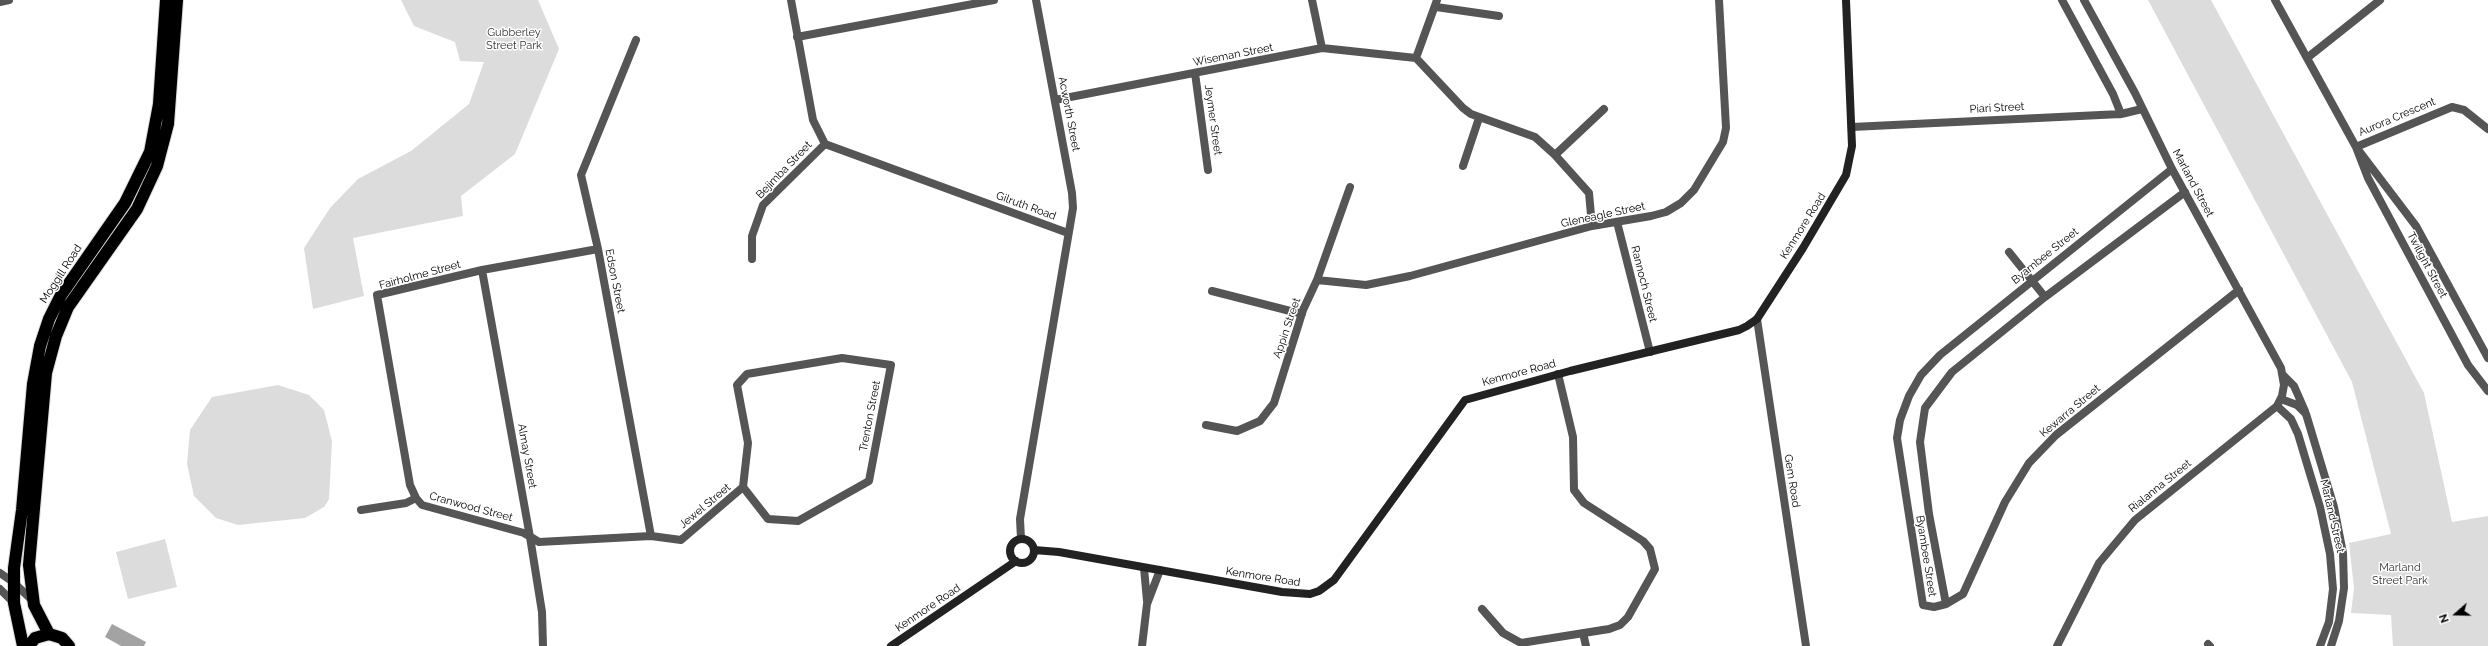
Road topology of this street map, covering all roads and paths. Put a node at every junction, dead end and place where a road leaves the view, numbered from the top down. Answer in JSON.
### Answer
{"nodes":[{"id":1,"x":9,"y":0,"type":"edge"},
{"id":2,"x":166,"y":0,"type":"edge"},
{"id":3,"x":177,"y":0,"type":"edge"},
{"id":4,"x":791,"y":0,"type":"edge"},
{"id":5,"x":994,"y":0,"type":"edge"},
{"id":6,"x":1036,"y":0,"type":"edge"},
{"id":7,"x":1312,"y":0,"type":"edge"},
{"id":8,"x":1719,"y":0,"type":"edge"},
{"id":9,"x":1846,"y":0,"type":"edge"},
{"id":10,"x":2062,"y":0,"type":"edge"},
{"id":11,"x":2084,"y":0,"type":"edge"},
{"id":12,"x":2275,"y":0,"type":"edge"},
{"id":13,"x":2380,"y":0,"type":"edge"},
{"id":14,"x":0,"y":2,"type":"edge"},
{"id":15,"x":1436,"y":3,"type":"edge"},
{"id":16,"x":1499,"y":16,"type":"dead end"},
{"id":17,"x":797,"y":36,"type":"junction"},
{"id":18,"x":636,"y":40,"type":"dead end"},
{"id":19,"x":1322,"y":48,"type":"junction"},
{"id":20,"x":1416,"y":58,"type":"junction"},
{"id":21,"x":2307,"y":58,"type":"junction"},
{"id":22,"x":1195,"y":73,"type":"junction"},
{"id":23,"x":1055,"y":100,"type":"junction"},
{"id":24,"x":1604,"y":109,"type":"dead end"},
{"id":25,"x":2142,"y":109,"type":"junction"},
{"id":26,"x":2121,"y":114,"type":"junction"},
{"id":27,"x":1479,"y":118,"type":"junction"},
{"id":28,"x":1852,"y":127,"type":"junction"},
{"id":29,"x":2488,"y":129,"type":"edge"},
{"id":30,"x":825,"y":144,"type":"junction"},
{"id":31,"x":2356,"y":146,"type":"junction"},
{"id":32,"x":1555,"y":155,"type":"junction"},
{"id":33,"x":1463,"y":166,"type":"dead end"},
{"id":34,"x":2172,"y":169,"type":"junction"},
{"id":35,"x":1208,"y":170,"type":"dead end"},
{"id":36,"x":1350,"y":187,"type":"dead end"},
{"id":37,"x":2185,"y":192,"type":"junction"},
{"id":38,"x":1617,"y":222,"type":"junction"},
{"id":39,"x":1592,"y":226,"type":"junction"},
{"id":40,"x":1068,"y":233,"type":"junction"},
{"id":41,"x":598,"y":249,"type":"junction"},
{"id":42,"x":2009,"y":252,"type":"dead end"},
{"id":43,"x":752,"y":258,"type":"dead end"},
{"id":44,"x":482,"y":270,"type":"junction"},
{"id":45,"x":1317,"y":280,"type":"junction"},
{"id":46,"x":2032,"y":281,"type":"junction"},
{"id":47,"x":2239,"y":290,"type":"junction"},
{"id":48,"x":1212,"y":291,"type":"dead end"},
{"id":49,"x":2045,"y":297,"type":"junction"},
{"id":50,"x":1302,"y":314,"type":"junction"},
{"id":51,"x":1756,"y":318,"type":"junction"},
{"id":52,"x":1650,"y":352,"type":"junction"},
{"id":53,"x":2488,"y":358,"type":"edge"},
{"id":54,"x":1558,"y":374,"type":"junction"},
{"id":55,"x":2283,"y":375,"type":"junction"},
{"id":56,"x":737,"y":385,"type":"joint"},
{"id":57,"x":2488,"y":389,"type":"edge"},
{"id":58,"x":2279,"y":403,"type":"junction"},
{"id":59,"x":2306,"y":414,"type":"junction"},
{"id":60,"x":1206,"y":425,"type":"dead end"},
{"id":61,"x":743,"y":487,"type":"junction"},
{"id":62,"x":416,"y":498,"type":"junction"},
{"id":63,"x":361,"y":510,"type":"dead end"},
{"id":64,"x":652,"y":536,"type":"junction"},
{"id":65,"x":530,"y":537,"type":"junction"},
{"id":66,"x":1021,"y":539,"type":"junction"},
{"id":67,"x":1034,"y":550,"type":"junction"},
{"id":68,"x":1016,"y":561,"type":"junction"},
{"id":69,"x":1144,"y":568,"type":"junction"},
{"id":70,"x":1160,"y":570,"type":"junction"},
{"id":71,"x":0,"y":573,"type":"edge"},
{"id":72,"x":13,"y":582,"type":"junction"},
{"id":73,"x":0,"y":589,"type":"edge"},
{"id":74,"x":32,"y":600,"type":"junction"},
{"id":75,"x":14,"y":602,"type":"junction"},
{"id":76,"x":1148,"y":604,"type":"junction"},
{"id":77,"x":1946,"y":604,"type":"junction"},
{"id":78,"x":1482,"y":609,"type":"dead end"},
{"id":79,"x":1584,"y":633,"type":"junction"},
{"id":80,"x":50,"y":634,"type":"junction"},
{"id":81,"x":23,"y":646,"type":"edge"},
{"id":82,"x":29,"y":646,"type":"edge"},
{"id":83,"x":69,"y":646,"type":"edge"},
{"id":84,"x":543,"y":646,"type":"edge"},
{"id":85,"x":891,"y":646,"type":"edge"},
{"id":86,"x":1142,"y":646,"type":"edge"},
{"id":87,"x":1586,"y":646,"type":"edge"},
{"id":88,"x":1806,"y":646,"type":"edge"},
{"id":89,"x":2057,"y":646,"type":"edge"},
{"id":90,"x":2320,"y":646,"type":"edge"},
{"id":91,"x":2331,"y":646,"type":"edge"}],
"edges":[{"from":1,"to":14,"type":"street"},
{"from":2,"to":72,"type":"highway","name":"Moggill Road"},
{"from":3,"to":74,"type":"highway"},
{"from":4,"to":17,"type":"street"},
{"from":5,"to":17,"type":"street"},
{"from":6,"to":23,"type":"street","name":"Acworth Street"},
{"from":7,"to":19,"type":"street"},
{"from":8,"to":38,"type":"street","name":"Gleneagle Street"},
{"from":9,"to":28,"type":"street","name":"Kenmore Road"},
{"from":10,"to":26,"type":"street"},
{"from":11,"to":25,"type":"street","name":"Marland Street"},
{"from":12,"to":21,"type":"street","name":"Twilight Street"},
{"from":13,"to":21,"type":"street"},
{"from":15,"to":16,"type":"street"},
{"from":15,"to":20,"type":"street"},
{"from":17,"to":30,"type":"street"},
{"from":18,"to":41,"type":"street","name":"Edson Street"},
{"from":19,"to":20,"type":"street","name":"Wiseman Street"},
{"from":19,"to":22,"type":"street","name":"Wiseman Street"},
{"from":20,"to":27,"type":"street"},
{"from":21,"to":31,"type":"street","name":"Twilight Street"},
{"from":22,"to":23,"type":"street","name":"Wiseman Street"},
{"from":22,"to":35,"type":"street","name":"Jeymer Street"},
{"from":23,"to":40,"type":"street","name":"Acworth Street"},
{"from":24,"to":32,"type":"street"},
{"from":25,"to":26,"type":"street","name":"Piari Street"},
{"from":25,"to":34,"type":"street","name":"Marland Street"},
{"from":26,"to":28,"type":"street","name":"Piari Street"},
{"from":27,"to":32,"type":"street"},
{"from":27,"to":33,"type":"street"},
{"from":28,"to":51,"type":"street","name":"Kenmore Road"},
{"from":29,"to":31,"type":"street","name":"Aurora Crescent"},
{"from":30,"to":40,"type":"street","name":"Gilruth Road"},
{"from":30,"to":43,"type":"street","name":"Bejimba Street"},
{"from":31,"to":53,"type":"street","name":"Twilight Street"},
{"from":31,"to":57,"type":"street","name":"Twilight Street"},
{"from":32,"to":39,"type":"street"},
{"from":34,"to":37,"type":"street","name":"Marland Street"},
{"from":34,"to":46,"type":"street","name":"Byambee Street"},
{"from":36,"to":45,"type":"street","name":"Appin Street"},
{"from":37,"to":47,"type":"street","name":"Marland Street"},
{"from":37,"to":49,"type":"street","name":"Byambee Street"},
{"from":38,"to":39,"type":"street","name":"Gleneagle Street"},
{"from":38,"to":52,"type":"street","name":"Rannoch Street"},
{"from":39,"to":45,"type":"street","name":"Gleneagle Street"},
{"from":40,"to":66,"type":"street"},
{"from":41,"to":44,"type":"street","name":"Fairholme Street"},
{"from":41,"to":64,"type":"street","name":"Edson Street"},
{"from":42,"to":46,"type":"street"},
{"from":44,"to":62,"type":"street","name":"Fairholme Street"},
{"from":44,"to":65,"type":"street","name":"Almay Street"},
{"from":45,"to":50,"type":"street","name":"Appin Street"},
{"from":46,"to":49,"type":"street"},
{"from":46,"to":77,"type":"street","name":"Byambee Street"},
{"from":47,"to":55,"type":"street","name":"Marland Street"},
{"from":47,"to":77,"type":"street","name":"Kewarra Street"},
{"from":48,"to":50,"type":"street"},
{"from":49,"to":77,"type":"street","name":"Byambee Street"},
{"from":50,"to":60,"type":"street","name":"Appin Street"},
{"from":51,"to":52,"type":"street","name":"Kenmore Road"},
{"from":51,"to":88,"type":"street","name":"Gem Road"},
{"from":52,"to":54,"type":"street","name":"Kenmore Road"},
{"from":54,"to":70,"type":"street","name":"Kenmore Road"},
{"from":54,"to":79,"type":"street"},
{"from":55,"to":58,"type":"street"},
{"from":55,"to":59,"type":"street","name":"Marland Street"},
{"from":56,"to":61,"type":"street","name":"Jewel Street"},
{"from":56,"to":61,"type":"street","name":"Trenton Street"},
{"from":58,"to":59,"type":"street"},
{"from":58,"to":89,"type":"street","name":"Rialanna Street"},
{"from":58,"to":90,"type":"street","name":"Marland Street"},
{"from":59,"to":91,"type":"street","name":"Marland Street"},
{"from":61,"to":64,"type":"street","name":"Jewel Street"},
{"from":62,"to":63,"type":"street","name":"Cranwood Street"},
{"from":62,"to":65,"type":"street","name":"Cranwood Street"},
{"from":64,"to":65,"type":"street","name":"Jewel Street"},
{"from":65,"to":84,"type":"street","name":"Almay Street"},
{"from":66,"to":67,"type":"street"},
{"from":66,"to":68,"type":"street"},
{"from":67,"to":68,"type":"street"},
{"from":67,"to":69,"type":"street","name":"Kenmore Road"},
{"from":68,"to":85,"type":"street","name":"Kenmore Road"},
{"from":69,"to":70,"type":"street","name":"Kenmore Road"},
{"from":69,"to":76,"type":"street"},
{"from":70,"to":76,"type":"street"},
{"from":71,"to":72,"type":"street"},
{"from":72,"to":74,"type":"street"},
{"from":72,"to":75,"type":"highway","name":"Moggill Road"},
{"from":73,"to":75,"type":"street"},
{"from":74,"to":80,"type":"highway"},
{"from":75,"to":81,"type":"highway","name":"Moggill Road"},
{"from":76,"to":86,"type":"street"},
{"from":78,"to":79,"type":"street"},
{"from":79,"to":87,"type":"street"},
{"from":80,"to":82,"type":"highway"},
{"from":80,"to":83,"type":"highway"}]}
